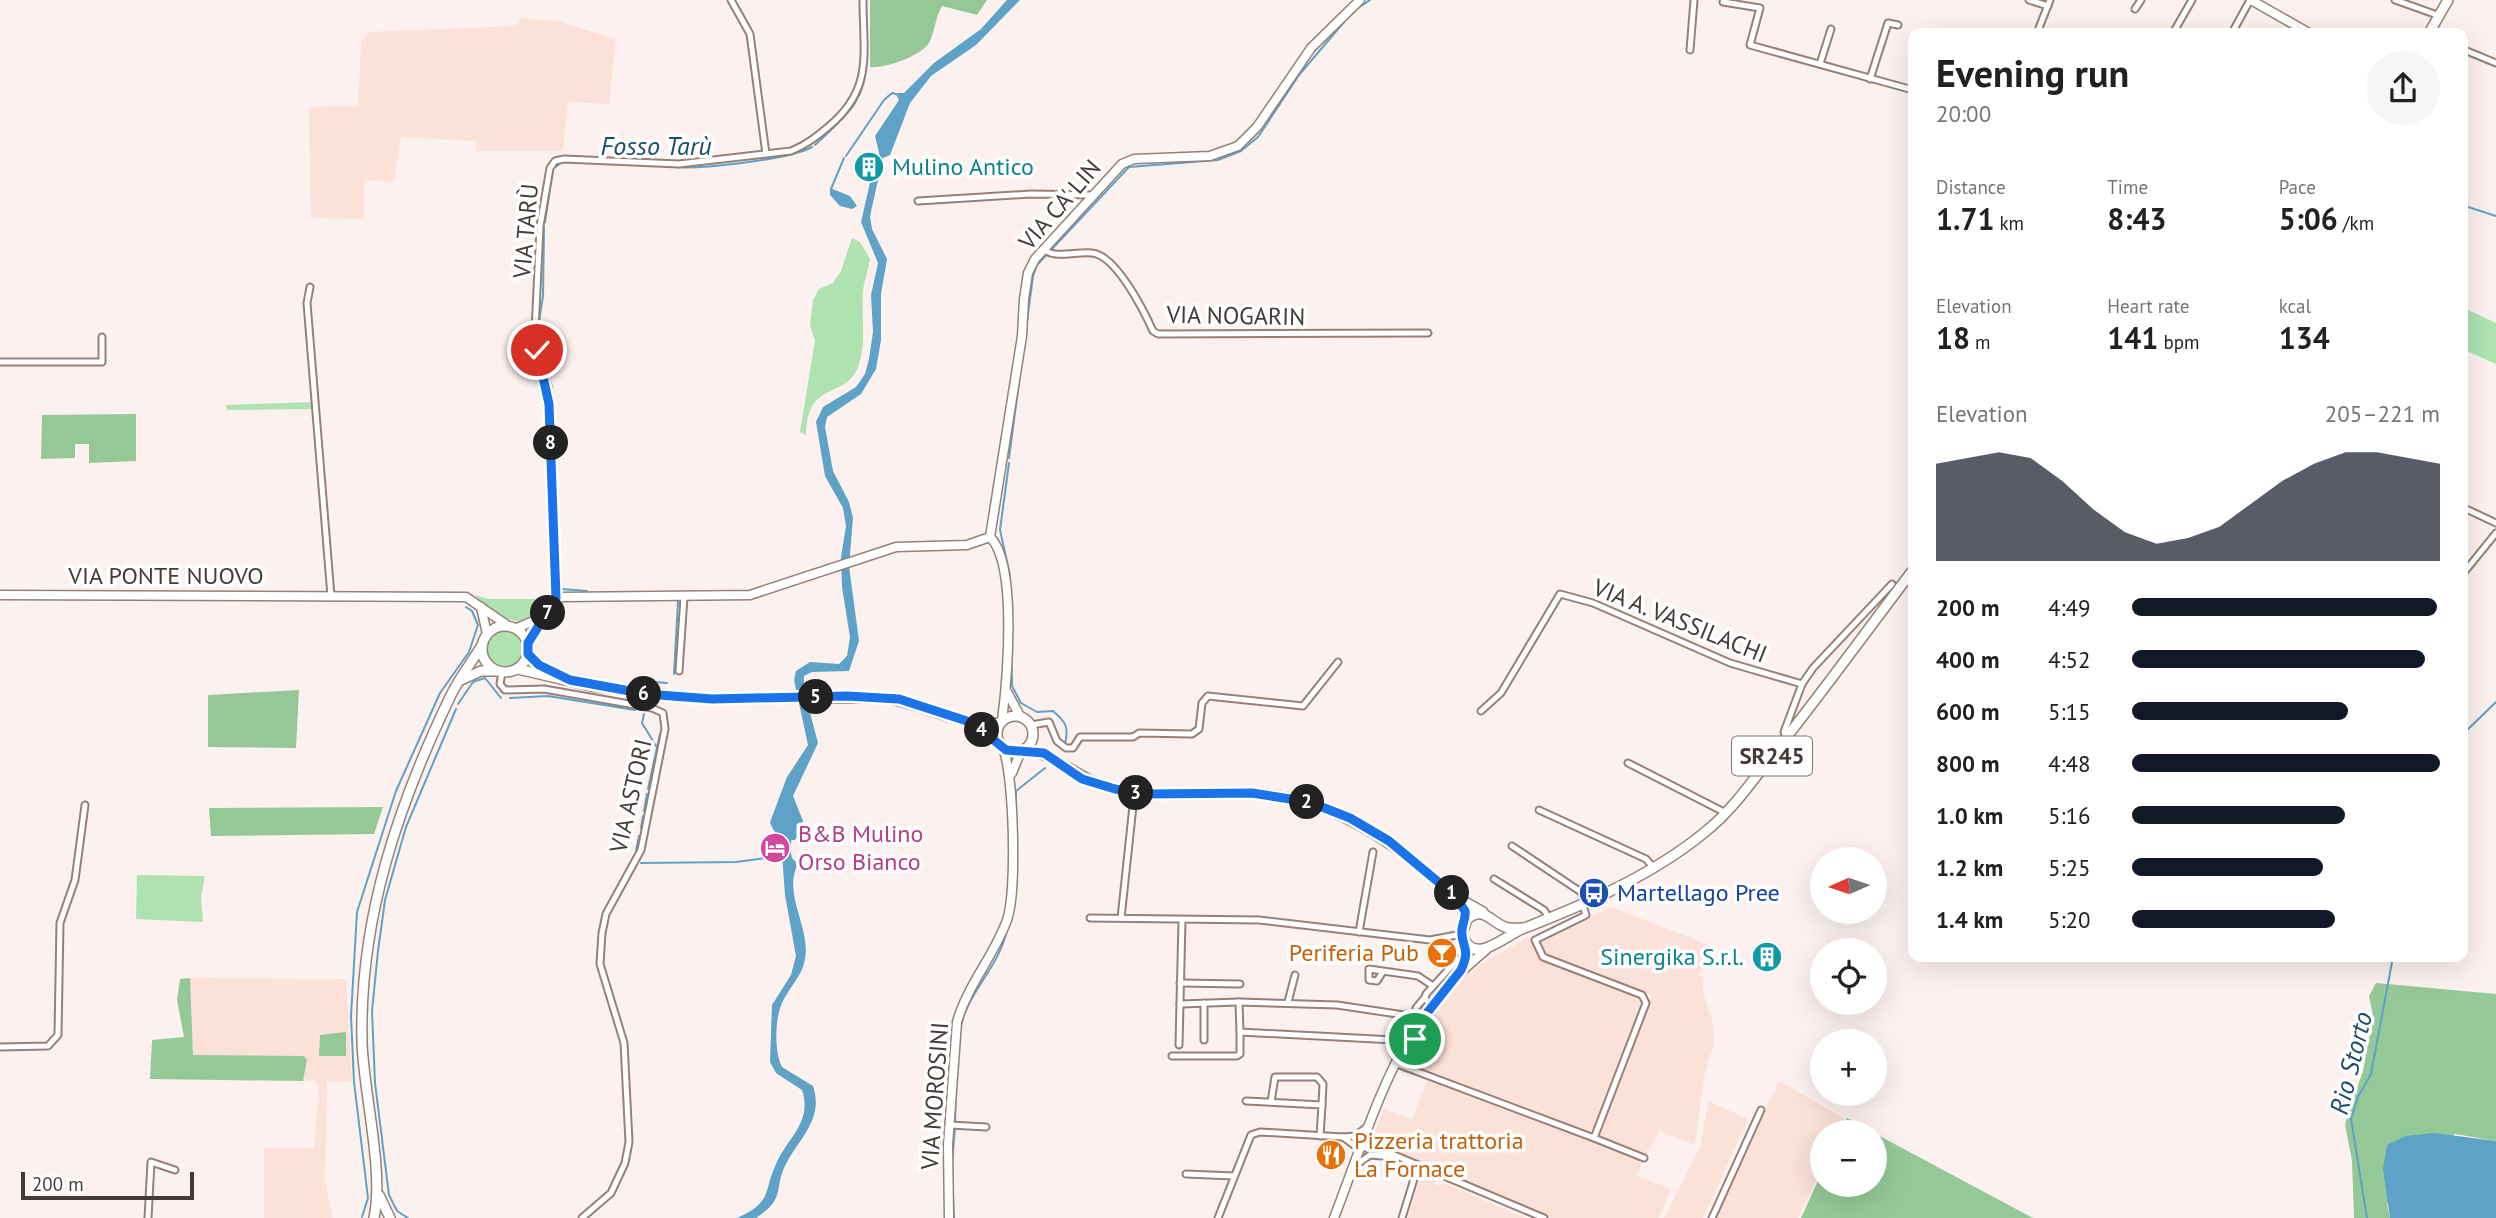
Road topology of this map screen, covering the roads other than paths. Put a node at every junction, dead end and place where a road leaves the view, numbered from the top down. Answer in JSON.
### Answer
{"nodes":[{"id":1,"x":731,"y":0,"type":"edge"},
{"id":2,"x":863,"y":0,"type":"edge"},
{"id":3,"x":1360,"y":0,"type":"edge"},
{"id":4,"x":1694,"y":0,"type":"edge"},
{"id":5,"x":2029,"y":0,"type":"edge"},
{"id":6,"x":2141,"y":0,"type":"edge"},
{"id":7,"x":2192,"y":0,"type":"edge"},
{"id":8,"x":2250,"y":0,"type":"edge"},
{"id":9,"x":2395,"y":0,"type":"edge"},
{"id":10,"x":2448,"y":0,"type":"edge"},
{"id":11,"x":1723,"y":2,"type":"dead end"},
{"id":12,"x":2049,"y":3,"type":"edge"},
{"id":13,"x":2135,"y":9,"type":"dead end"},
{"id":14,"x":2440,"y":16,"type":"junction"},
{"id":15,"x":1898,"y":25,"type":"dead end"},
{"id":16,"x":2294,"y":25,"type":"junction"},
{"id":17,"x":2039,"y":28,"type":"dead end"},
{"id":18,"x":2176,"y":28,"type":"edge"},
{"id":19,"x":2235,"y":28,"type":"edge"},
{"id":20,"x":2292,"y":28,"type":"edge"},
{"id":21,"x":2300,"y":28,"type":"edge"},
{"id":22,"x":2432,"y":28,"type":"edge"},
{"id":23,"x":1831,"y":29,"type":"dead end"},
{"id":24,"x":1690,"y":50,"type":"dead end"},
{"id":25,"x":2468,"y":52,"type":"edge"},
{"id":26,"x":2496,"y":63,"type":"edge"},
{"id":27,"x":1820,"y":64,"type":"junction"},
{"id":28,"x":1870,"y":79,"type":"junction"},
{"id":29,"x":1908,"y":89,"type":"edge"},
{"id":30,"x":766,"y":154,"type":"junction"},
{"id":31,"x":1093,"y":195,"type":"junction"},
{"id":32,"x":918,"y":201,"type":"dead end"},
{"id":33,"x":1047,"y":252,"type":"junction"},
{"id":34,"x":310,"y":287,"type":"dead end"},
{"id":35,"x":1428,"y":333,"type":"dead end"},
{"id":36,"x":102,"y":337,"type":"dead end"},
{"id":37,"x":0,"y":362,"type":"edge"},
{"id":38,"x":2468,"y":510,"type":"edge"},
{"id":39,"x":2496,"y":523,"type":"edge"},
{"id":40,"x":2496,"y":533,"type":"edge"},
{"id":41,"x":989,"y":537,"type":"junction"},
{"id":42,"x":2468,"y":568,"type":"edge"},
{"id":43,"x":1908,"y":576,"type":"edge"},
{"id":44,"x":1892,"y":584,"type":"dead end"},
{"id":45,"x":0,"y":595,"type":"edge"},
{"id":46,"x":331,"y":596,"type":"junction"},
{"id":47,"x":684,"y":597,"type":"junction"},
{"id":48,"x":556,"y":598,"type":"junction"},
{"id":49,"x":1874,"y":602,"type":"junction"},
{"id":50,"x":481,"y":607,"type":"junction"},
{"id":51,"x":1883,"y":609,"type":"junction"},
{"id":52,"x":548,"y":613,"type":"junction"},
{"id":53,"x":512,"y":627,"type":"junction"},
{"id":54,"x":487,"y":634,"type":"junction"},
{"id":55,"x":528,"y":643,"type":"junction"},
{"id":56,"x":482,"y":645,"type":"junction"},
{"id":57,"x":528,"y":654,"type":"junction"},
{"id":58,"x":1338,"y":662,"type":"dead end"},
{"id":59,"x":518,"y":669,"type":"junction"},
{"id":60,"x":499,"y":671,"type":"junction"},
{"id":61,"x":679,"y":671,"type":"dead end"},
{"id":62,"x":570,"y":680,"type":"junction"},
{"id":63,"x":459,"y":681,"type":"junction"},
{"id":64,"x":1802,"y":684,"type":"junction"},
{"id":65,"x":1007,"y":692,"type":"junction"},
{"id":66,"x":1481,"y":711,"type":"dead end"},
{"id":67,"x":1020,"y":716,"type":"junction"},
{"id":68,"x":1001,"y":722,"type":"junction"},
{"id":69,"x":973,"y":723,"type":"junction"},
{"id":70,"x":1032,"y":728,"type":"junction"},
{"id":71,"x":1787,"y":737,"type":"junction"},
{"id":72,"x":1001,"y":746,"type":"junction"},
{"id":73,"x":1022,"y":751,"type":"junction"},
{"id":74,"x":1050,"y":756,"type":"junction"},
{"id":75,"x":1628,"y":762,"type":"dead end"},
{"id":76,"x":1010,"y":779,"type":"junction"},
{"id":77,"x":85,"y":805,"type":"dead end"},
{"id":78,"x":1133,"y":806,"type":"dead end"},
{"id":79,"x":1539,"y":810,"type":"dead end"},
{"id":80,"x":1726,"y":813,"type":"junction"},
{"id":81,"x":1512,"y":846,"type":"dead end"},
{"id":82,"x":1373,"y":852,"type":"dead end"},
{"id":83,"x":1653,"y":867,"type":"junction"},
{"id":84,"x":1494,"y":879,"type":"dead end"},
{"id":85,"x":1455,"y":896,"type":"junction"},
{"id":86,"x":1584,"y":901,"type":"junction"},
{"id":87,"x":1485,"y":914,"type":"junction"},
{"id":88,"x":1090,"y":918,"type":"dead end"},
{"id":89,"x":1121,"y":918,"type":"junction"},
{"id":90,"x":1549,"y":918,"type":"junction"},
{"id":91,"x":1182,"y":920,"type":"junction"},
{"id":92,"x":1495,"y":920,"type":"junction"},
{"id":93,"x":1464,"y":923,"type":"junction"},
{"id":94,"x":1523,"y":928,"type":"junction"},
{"id":95,"x":1360,"y":932,"type":"junction"},
{"id":96,"x":1464,"y":939,"type":"junction"},
{"id":97,"x":1497,"y":942,"type":"junction"},
{"id":98,"x":1486,"y":950,"type":"junction"},
{"id":99,"x":1458,"y":959,"type":"dead end"},
{"id":100,"x":1461,"y":970,"type":"junction"},
{"id":101,"x":1382,"y":973,"type":"dead end"},
{"id":102,"x":1294,"y":975,"type":"dead end"},
{"id":103,"x":1180,"y":983,"type":"junction"},
{"id":104,"x":1240,"y":984,"type":"dead end"},
{"id":105,"x":1433,"y":986,"type":"junction"},
{"id":106,"x":1428,"y":1001,"type":"junction"},
{"id":107,"x":1239,"y":1002,"type":"junction"},
{"id":108,"x":1288,"y":1002,"type":"junction"},
{"id":109,"x":1204,"y":1003,"type":"junction"},
{"id":110,"x":1180,"y":1004,"type":"junction"},
{"id":111,"x":1416,"y":1008,"type":"dead end"},
{"id":112,"x":1402,"y":1026,"type":"junction"},
{"id":113,"x":1240,"y":1032,"type":"junction"},
{"id":114,"x":1412,"y":1035,"type":"junction"},
{"id":115,"x":1204,"y":1040,"type":"dead end"},
{"id":116,"x":1180,"y":1045,"type":"dead end"},
{"id":117,"x":0,"y":1047,"type":"edge"},
{"id":118,"x":1172,"y":1056,"type":"dead end"},
{"id":119,"x":1398,"y":1063,"type":"junction"},
{"id":120,"x":1409,"y":1068,"type":"junction"},
{"id":121,"x":1245,"y":1101,"type":"dead end"},
{"id":122,"x":1271,"y":1102,"type":"junction"},
{"id":123,"x":1332,"y":1103,"type":"dead end"},
{"id":124,"x":1322,"y":1104,"type":"junction"},
{"id":125,"x":1762,"y":1110,"type":"dead end"},
{"id":126,"x":1371,"y":1124,"type":"junction"},
{"id":127,"x":950,"y":1125,"type":"junction"},
{"id":128,"x":986,"y":1127,"type":"dead end"},
{"id":129,"x":1320,"y":1136,"type":"junction"},
{"id":130,"x":1346,"y":1137,"type":"junction"},
{"id":131,"x":1594,"y":1138,"type":"junction"},
{"id":132,"x":1350,"y":1144,"type":"junction"},
{"id":133,"x":1362,"y":1146,"type":"junction"},
{"id":134,"x":1373,"y":1147,"type":"junction"},
{"id":135,"x":1370,"y":1155,"type":"junction"},
{"id":136,"x":1401,"y":1158,"type":"junction"},
{"id":137,"x":1644,"y":1158,"type":"dead end"},
{"id":138,"x":1418,"y":1166,"type":"junction"},
{"id":139,"x":175,"y":1170,"type":"dead end"},
{"id":140,"x":1351,"y":1173,"type":"junction"},
{"id":141,"x":1186,"y":1174,"type":"dead end"},
{"id":142,"x":1234,"y":1175,"type":"junction"},
{"id":143,"x":378,"y":1194,"type":"junction"},
{"id":144,"x":148,"y":1218,"type":"edge"},
{"id":145,"x":374,"y":1218,"type":"edge"},
{"id":146,"x":390,"y":1218,"type":"edge"},
{"id":147,"x":582,"y":1218,"type":"edge"},
{"id":148,"x":949,"y":1218,"type":"edge"},
{"id":149,"x":1219,"y":1218,"type":"edge"},
{"id":150,"x":1334,"y":1218,"type":"edge"},
{"id":151,"x":1402,"y":1218,"type":"edge"},
{"id":152,"x":1544,"y":1218,"type":"edge"},
{"id":153,"x":1712,"y":1218,"type":"edge"}],
"edges":[{"from":1,"to":30,"type":"street"},
{"from":2,"to":30,"type":"street","name":"VIA TARÙ"},
{"from":3,"to":31,"type":"street","name":"VIA CA' LIN"},
{"from":4,"to":24,"type":"street"},
{"from":5,"to":12,"type":"street"},
{"from":6,"to":13,"type":"street"},
{"from":7,"to":18,"type":"street"},
{"from":8,"to":16,"type":"street"},
{"from":8,"to":19,"type":"street"},
{"from":9,"to":14,"type":"street"},
{"from":10,"to":14,"type":"main road"},
{"from":11,"to":27,"type":"street"},
{"from":12,"to":17,"type":"street"},
{"from":14,"to":22,"type":"main road"},
{"from":15,"to":28,"type":"street"},
{"from":16,"to":20,"type":"street"},
{"from":16,"to":21,"type":"street"},
{"from":23,"to":27,"type":"street"},
{"from":25,"to":26,"type":"street"},
{"from":27,"to":28,"type":"street"},
{"from":28,"to":29,"type":"street"},
{"from":30,"to":48,"type":"street","name":"VIA TARÙ"},
{"from":31,"to":32,"type":"street"},
{"from":31,"to":33,"type":"street","name":"VIA CA' LIN"},
{"from":33,"to":35,"type":"street","name":"VIA NOGARIN"},
{"from":33,"to":41,"type":"street","name":"VIA CA' LIN"},
{"from":34,"to":46,"type":"street"},
{"from":36,"to":37,"type":"street"},
{"from":38,"to":39,"type":"street"},
{"from":40,"to":42,"type":"street"},
{"from":41,"to":47,"type":"street"},
{"from":41,"to":65,"type":"street"},
{"from":43,"to":51,"type":"main road","number":"SR245"},
{"from":44,"to":49,"type":"street"},
{"from":45,"to":46,"type":"street","name":"VIA PONTE NUOVO"},
{"from":46,"to":50,"type":"street","name":"VIA PONTE NUOVO"},
{"from":47,"to":48,"type":"street"},
{"from":47,"to":61,"type":"street"},
{"from":48,"to":52,"type":"street"},
{"from":49,"to":51,"type":"street"},
{"from":49,"to":64,"type":"street"},
{"from":50,"to":53,"type":"street","name":"VIA PONTE NUOVO"},
{"from":50,"to":54,"type":"street"},
{"from":51,"to":71,"type":"main road","number":"SR245"},
{"from":52,"to":53,"type":"street"},
{"from":52,"to":55,"type":"street"},
{"from":53,"to":54,"type":"main road"},
{"from":53,"to":55,"type":"main road"},
{"from":54,"to":56,"type":"main road"},
{"from":55,"to":57,"type":"main road"},
{"from":56,"to":60,"type":"main road"},
{"from":56,"to":63,"type":"main road"},
{"from":57,"to":59,"type":"main road"},
{"from":57,"to":62,"type":"main road"},
{"from":58,"to":70,"type":"street"},
{"from":59,"to":60,"type":"main road"},
{"from":59,"to":62,"type":"main road"},
{"from":60,"to":63,"type":"main road"},
{"from":60,"to":147,"type":"street","name":"VIA ASTORI"},
{"from":62,"to":69,"type":"main road"},
{"from":63,"to":143,"type":"main road"},
{"from":64,"to":66,"type":"street","name":"VIA A. VASSILACHI"},
{"from":64,"to":71,"type":"street"},
{"from":65,"to":67,"type":"street"},
{"from":65,"to":68,"type":"street"},
{"from":67,"to":68,"type":"main road"},
{"from":67,"to":70,"type":"main road"},
{"from":68,"to":69,"type":"main road"},
{"from":68,"to":72,"type":"main road"},
{"from":69,"to":72,"type":"main road"},
{"from":70,"to":73,"type":"main road"},
{"from":70,"to":74,"type":"main road"},
{"from":71,"to":80,"type":"main road","number":"SR245"},
{"from":72,"to":73,"type":"main road"},
{"from":72,"to":76,"type":"street","name":"VIA MOROSINI"},
{"from":73,"to":74,"type":"main road"},
{"from":73,"to":76,"type":"street","name":"VIA MOROSINI"},
{"from":74,"to":85,"type":"main road"},
{"from":75,"to":80,"type":"street"},
{"from":76,"to":127,"type":"street","name":"VIA MOROSINI"},
{"from":77,"to":117,"type":"street"},
{"from":78,"to":89,"type":"street"},
{"from":79,"to":83,"type":"street"},
{"from":80,"to":83,"type":"main road","number":"SR245"},
{"from":81,"to":86,"type":"street"},
{"from":82,"to":95,"type":"street"},
{"from":83,"to":86,"type":"main road","number":"SR245"},
{"from":84,"to":90,"type":"street"},
{"from":85,"to":87,"type":"main road"},
{"from":85,"to":93,"type":"main road"},
{"from":86,"to":90,"type":"main road","number":"SR245"},
{"from":86,"to":131,"type":"street"},
{"from":87,"to":92,"type":"main road"},
{"from":87,"to":93,"type":"main road"},
{"from":88,"to":89,"type":"street"},
{"from":89,"to":91,"type":"street"},
{"from":90,"to":94,"type":"main road","number":"SR245"},
{"from":91,"to":95,"type":"street"},
{"from":91,"to":103,"type":"street"},
{"from":92,"to":94,"type":"main road"},
{"from":92,"to":97,"type":"main road"},
{"from":93,"to":96,"type":"main road"},
{"from":94,"to":97,"type":"main road","number":"SR245"},
{"from":95,"to":96,"type":"street"},
{"from":96,"to":98,"type":"main road"},
{"from":96,"to":100,"type":"street"},
{"from":97,"to":98,"type":"main road"},
{"from":98,"to":100,"type":"street"},
{"from":99,"to":105,"type":"street"},
{"from":100,"to":106,"type":"street"},
{"from":101,"to":105,"type":"street"},
{"from":102,"to":108,"type":"street"},
{"from":103,"to":104,"type":"street"},
{"from":103,"to":110,"type":"street"},
{"from":105,"to":106,"type":"street"},
{"from":106,"to":111,"type":"street"},
{"from":106,"to":114,"type":"street"},
{"from":107,"to":108,"type":"street"},
{"from":107,"to":109,"type":"street"},
{"from":107,"to":113,"type":"street"},
{"from":108,"to":112,"type":"street"},
{"from":109,"to":110,"type":"street"},
{"from":109,"to":115,"type":"street"},
{"from":110,"to":116,"type":"street"},
{"from":112,"to":113,"type":"street"},
{"from":112,"to":114,"type":"street"},
{"from":113,"to":118,"type":"street"},
{"from":114,"to":119,"type":"street"},
{"from":114,"to":120,"type":"street"},
{"from":119,"to":120,"type":"street"},
{"from":119,"to":126,"type":"street"},
{"from":120,"to":131,"type":"street"},
{"from":121,"to":122,"type":"street"},
{"from":122,"to":124,"type":"street"},
{"from":122,"to":124,"type":"street"},
{"from":123,"to":124,"type":"street"},
{"from":124,"to":129,"type":"street"},
{"from":125,"to":153,"type":"street"},
{"from":126,"to":130,"type":"street"},
{"from":126,"to":133,"type":"street"},
{"from":126,"to":134,"type":"street"},
{"from":127,"to":128,"type":"street"},
{"from":127,"to":148,"type":"street","name":"VIA MOROSINI"},
{"from":129,"to":130,"type":"street"},
{"from":129,"to":142,"type":"street"},
{"from":130,"to":132,"type":"street"},
{"from":130,"to":133,"type":"street"},
{"from":131,"to":137,"type":"street"},
{"from":132,"to":133,"type":"street"},
{"from":132,"to":140,"type":"street"},
{"from":133,"to":134,"type":"street"},
{"from":133,"to":135,"type":"street"},
{"from":133,"to":140,"type":"street"},
{"from":134,"to":136,"type":"street"},
{"from":135,"to":136,"type":"street"},
{"from":135,"to":140,"type":"street"},
{"from":136,"to":138,"type":"street"},
{"from":138,"to":151,"type":"street"},
{"from":138,"to":152,"type":"street"},
{"from":139,"to":144,"type":"street"},
{"from":140,"to":150,"type":"street"},
{"from":141,"to":142,"type":"street"},
{"from":142,"to":149,"type":"street"},
{"from":143,"to":145,"type":"main road"},
{"from":143,"to":146,"type":"main road"}]}
